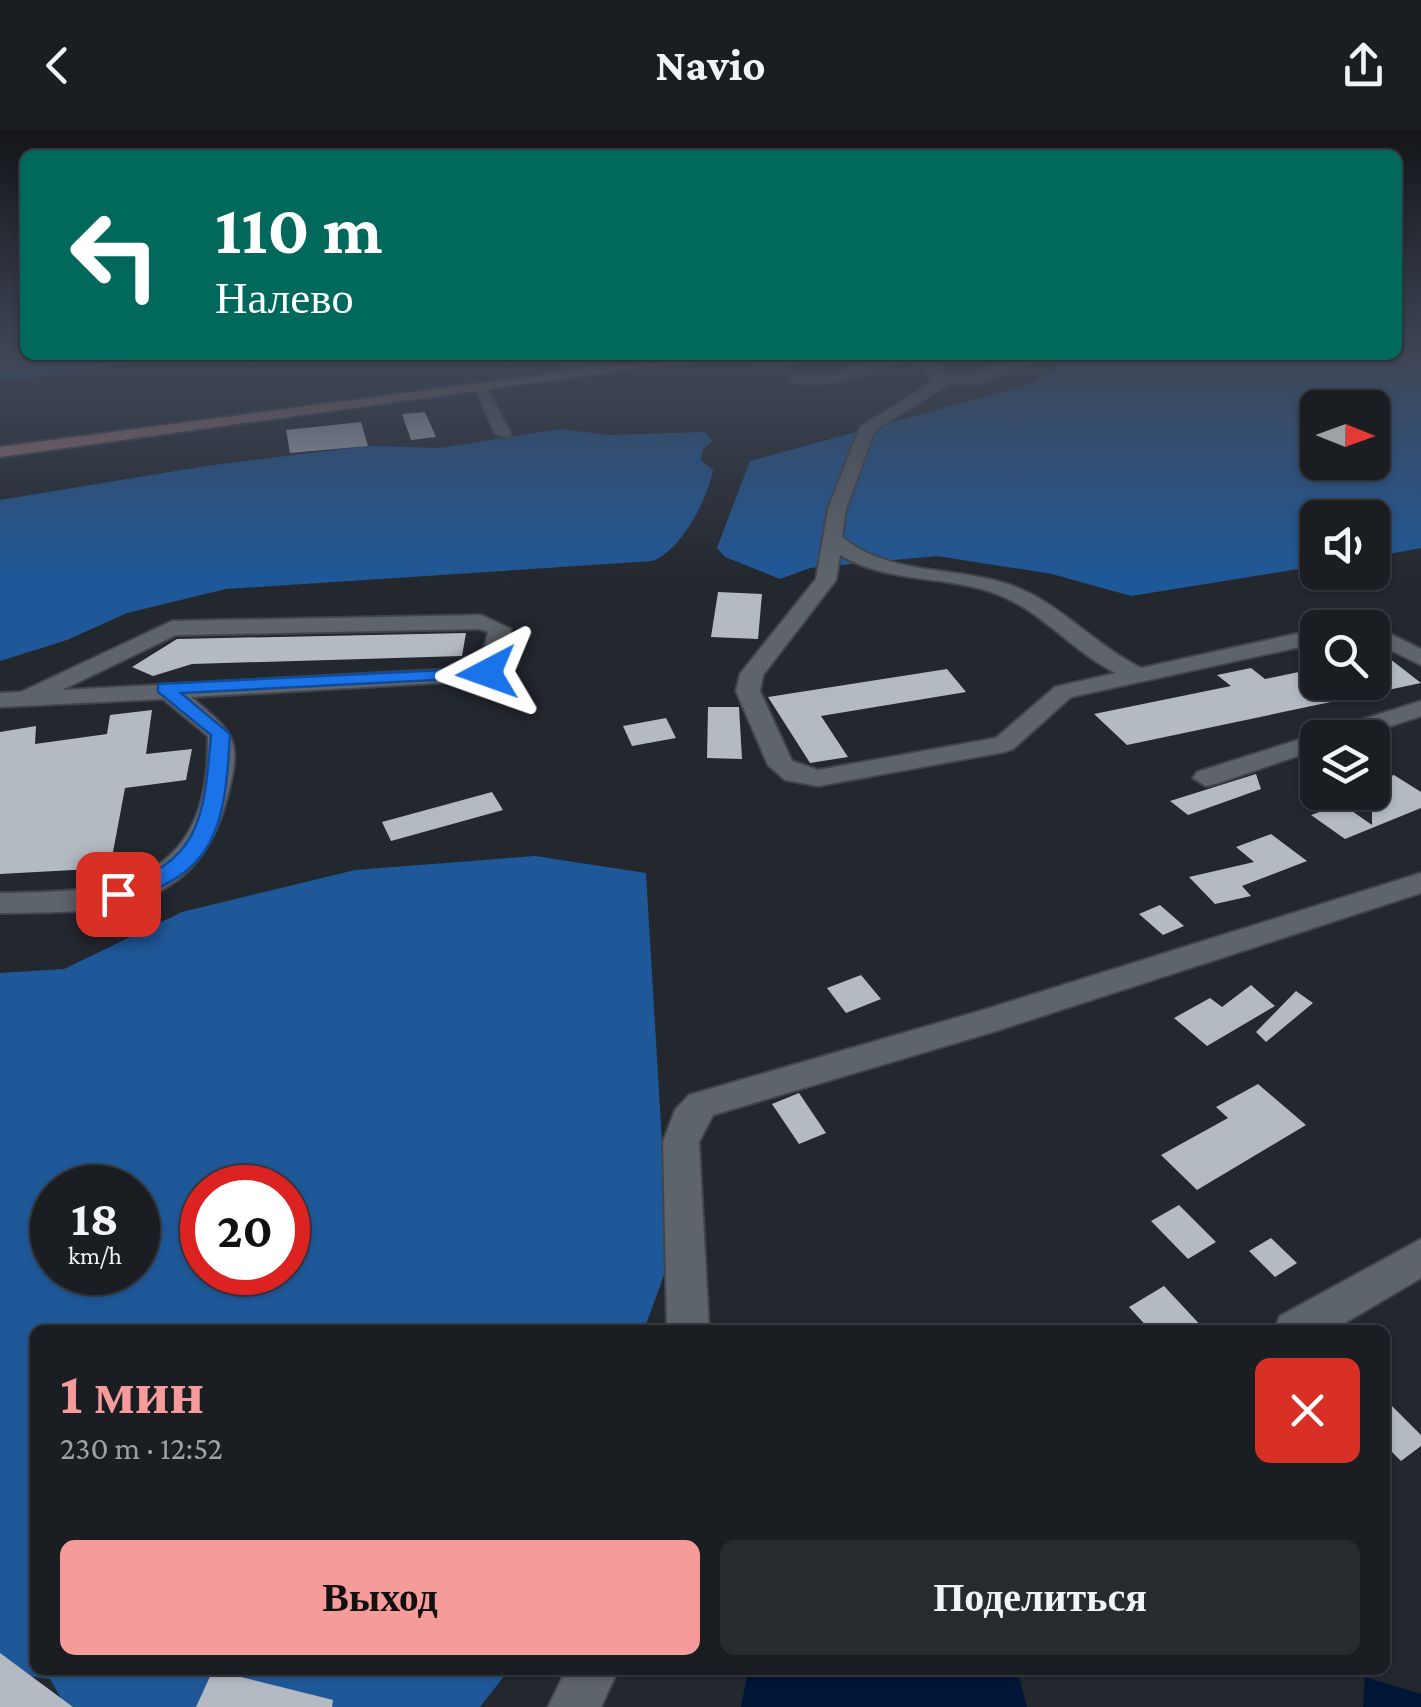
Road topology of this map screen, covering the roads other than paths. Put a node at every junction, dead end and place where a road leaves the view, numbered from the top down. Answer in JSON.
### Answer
{"nodes":[{"id":1,"x":138,"y":434,"type":"edge"},
{"id":2,"x":866,"y":434,"type":"edge"},
{"id":3,"x":0,"y":452,"type":"edge"},
{"id":4,"x":832,"y":538,"type":"junction"},
{"id":5,"x":884,"y":566,"type":"junction"},
{"id":6,"x":826,"y":580,"type":"junction"},
{"id":7,"x":1300,"y":640,"type":"edge"},
{"id":8,"x":1390,"y":642,"type":"edge"},
{"id":9,"x":1421,"y":658,"type":"edge"},
{"id":10,"x":1135,"y":674,"type":"junction"},
{"id":11,"x":164,"y":688,"type":"junction"},
{"id":12,"x":30,"y":696,"type":"junction"},
{"id":13,"x":0,"y":700,"type":"edge"},
{"id":14,"x":1421,"y":708,"type":"edge"},
{"id":15,"x":1385,"y":720,"type":"edge"},
{"id":16,"x":1300,"y":747,"type":"edge"},
{"id":17,"x":1206,"y":778,"type":"dead end"},
{"id":18,"x":1421,"y":883,"type":"edge"},
{"id":19,"x":0,"y":903,"type":"edge"},
{"id":20,"x":1421,"y":1257,"type":"edge"},
{"id":21,"x":688,"y":1325,"type":"edge"},
{"id":22,"x":1304,"y":1325,"type":"edge"},
{"id":23,"x":590,"y":1675,"type":"edge"},
{"id":24,"x":574,"y":1707,"type":"edge"}],
"edges":[{"from":1,"to":3,"type":"main road"},
{"from":2,"to":4,"type":"street"},
{"from":4,"to":5,"type":"street"},
{"from":4,"to":6,"type":"street"},
{"from":5,"to":6,"type":"street"},
{"from":5,"to":10,"type":"street"},
{"from":6,"to":10,"type":"street"},
{"from":7,"to":10,"type":"street"},
{"from":8,"to":9,"type":"street"},
{"from":11,"to":12,"type":"street"},
{"from":11,"to":12,"type":"street"},
{"from":11,"to":19,"type":"street"},
{"from":12,"to":13,"type":"street"},
{"from":14,"to":15,"type":"street"},
{"from":16,"to":17,"type":"street"},
{"from":18,"to":21,"type":"street"},
{"from":20,"to":22,"type":"street"},
{"from":23,"to":24,"type":"street"}]}
